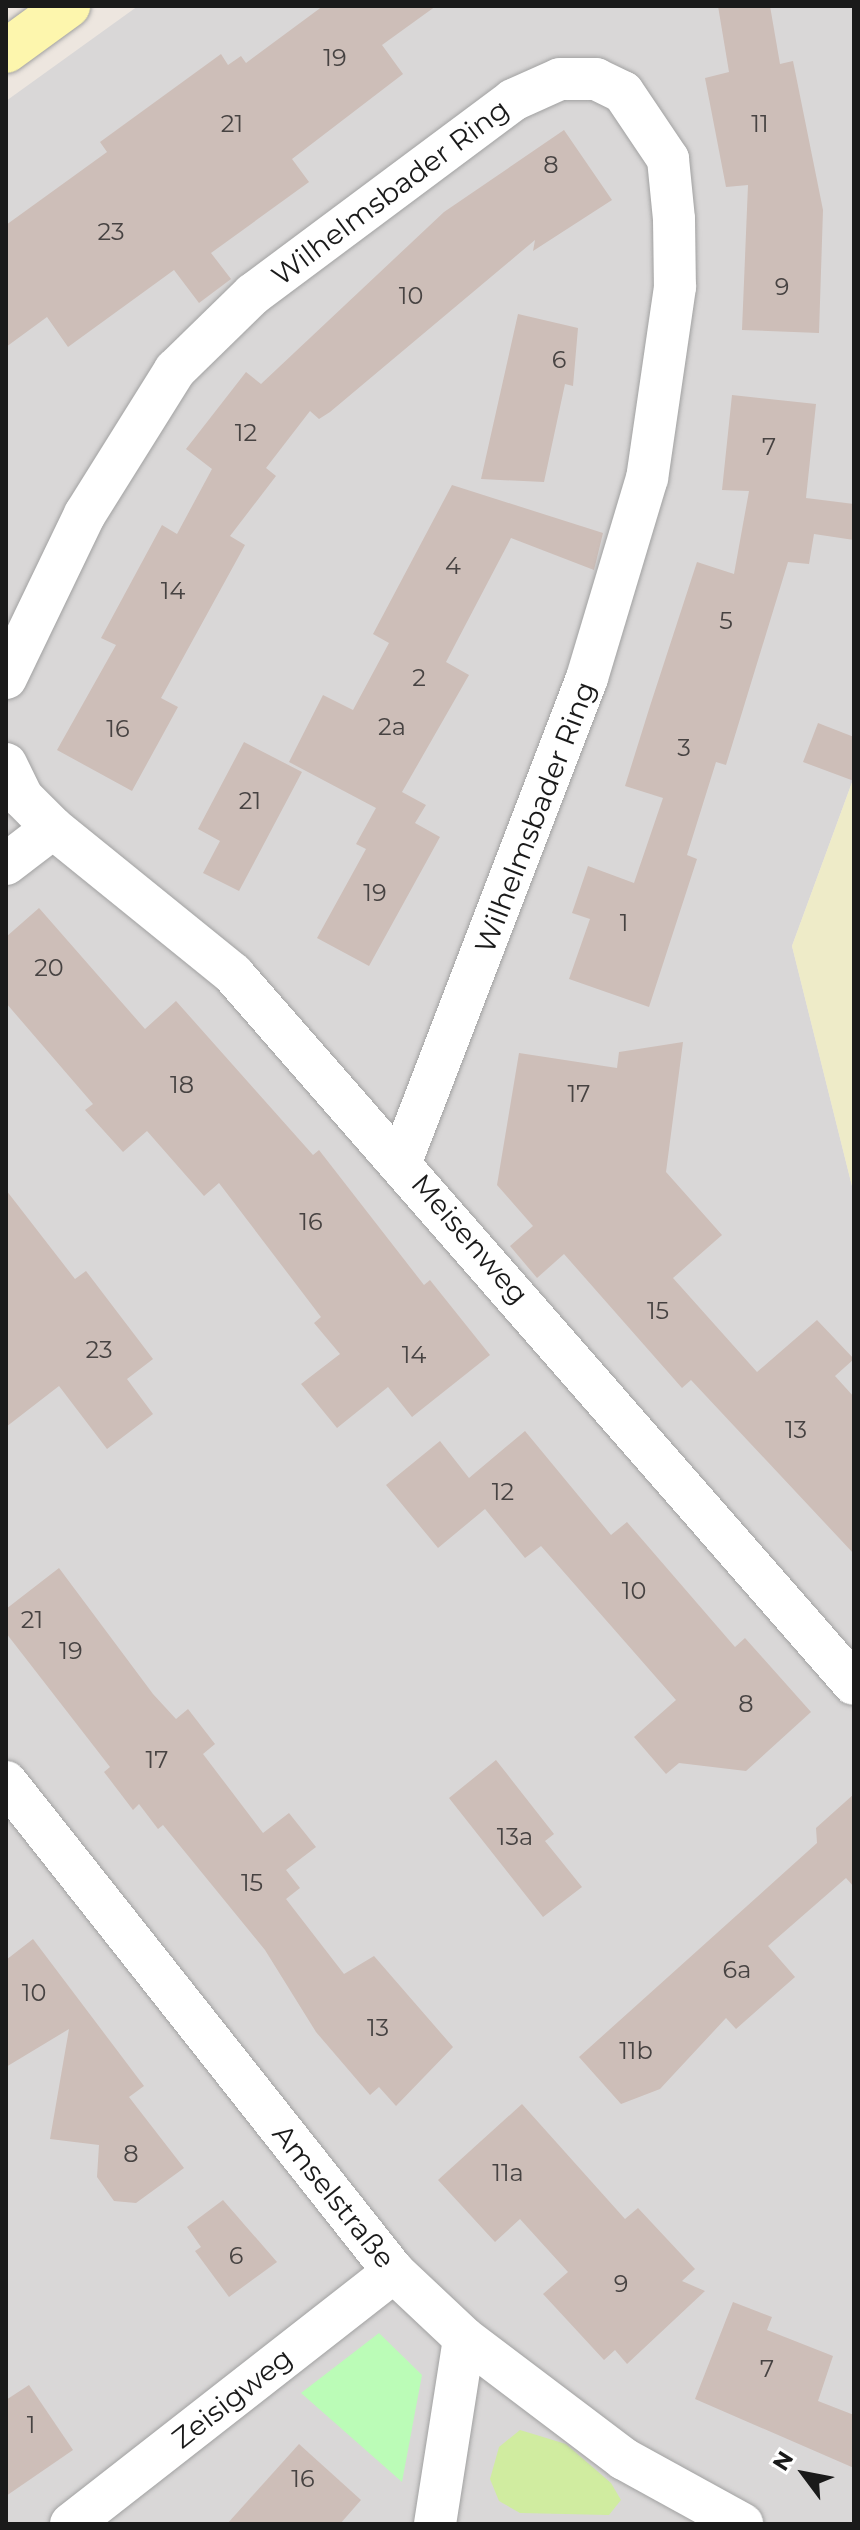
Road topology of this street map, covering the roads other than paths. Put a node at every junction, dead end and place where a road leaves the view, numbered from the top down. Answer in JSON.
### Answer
{"nodes":[{"id":1,"x":68,"y":6,"type":"edge"},
{"id":2,"x":6,"y":51,"type":"edge"},
{"id":3,"x":6,"y":678,"type":"edge"},
{"id":4,"x":6,"y":764,"type":"edge"},
{"id":5,"x":53,"y":828,"type":"junction"},
{"id":6,"x":6,"y":864,"type":"edge"},
{"id":7,"x":402,"y":1159,"type":"junction"},
{"id":8,"x":854,"y":1684,"type":"edge"},
{"id":9,"x":6,"y":1782,"type":"edge"},
{"id":10,"x":394,"y":2272,"type":"junction"},
{"id":11,"x":464,"y":2338,"type":"junction"},
{"id":12,"x":71,"y":2524,"type":"edge"},
{"id":13,"x":435,"y":2524,"type":"edge"},
{"id":14,"x":742,"y":2524,"type":"edge"}],
"edges":[{"from":1,"to":2,"type":"street"},
{"from":3,"to":7,"type":"street","name":"Wilhelmsbader Ring"},
{"from":4,"to":5,"type":"street"},
{"from":5,"to":6,"type":"street"},
{"from":5,"to":7,"type":"street","name":"Meisenweg"},
{"from":7,"to":8,"type":"street","name":"Meisenweg"},
{"from":9,"to":10,"type":"street","name":"Amselstraße"},
{"from":10,"to":11,"type":"street","name":"Amselstraße"},
{"from":10,"to":12,"type":"street","name":"Zeisigweg"},
{"from":11,"to":13,"type":"street"},
{"from":11,"to":14,"type":"street","name":"Amselstraße"}]}
